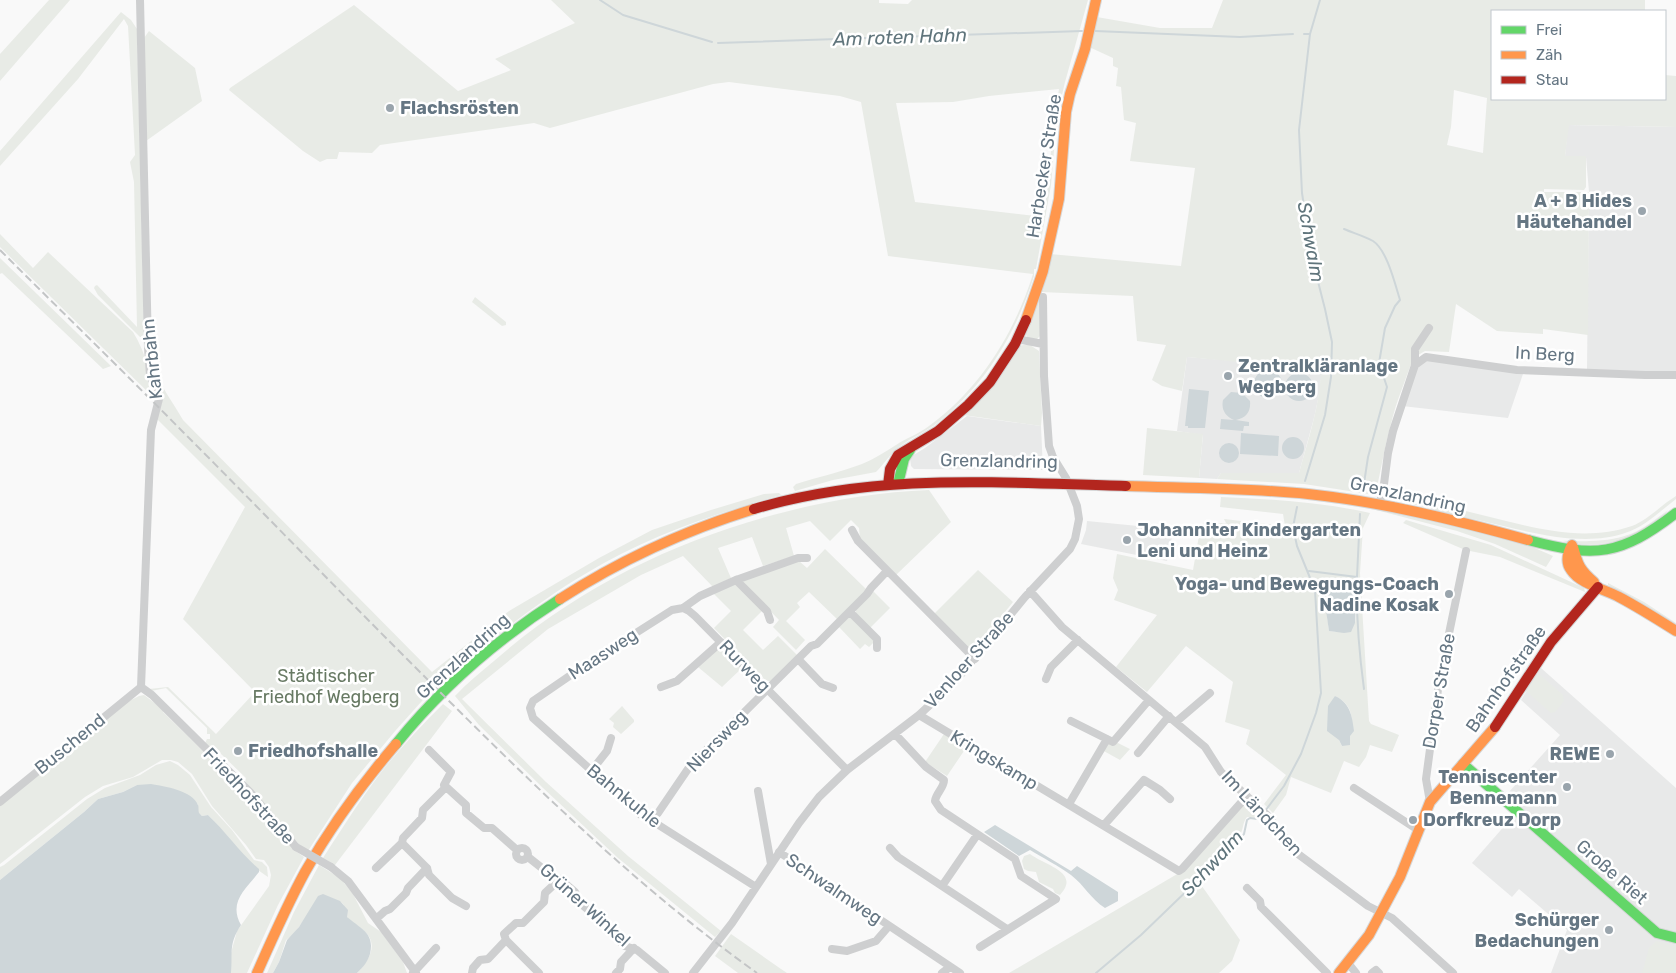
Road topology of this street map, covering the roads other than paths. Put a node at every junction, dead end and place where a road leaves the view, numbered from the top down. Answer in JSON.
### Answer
{"nodes":[{"id":1,"x":140,"y":0,"type":"edge"},
{"id":2,"x":1096,"y":0,"type":"edge"},
{"id":3,"x":1043,"y":297,"type":"dead end"},
{"id":4,"x":1429,"y":328,"type":"dead end"},
{"id":5,"x":1017,"y":339,"type":"junction"},
{"id":6,"x":1043,"y":344,"type":"junction"},
{"id":7,"x":1415,"y":364,"type":"junction"},
{"id":8,"x":1676,"y":375,"type":"edge"},
{"id":9,"x":1067,"y":481,"type":"junction"},
{"id":10,"x":893,"y":482,"type":"junction"},
{"id":11,"x":1378,"y":505,"type":"junction"},
{"id":12,"x":1676,"y":509,"type":"edge"},
{"id":13,"x":1676,"y":513,"type":"edge"},
{"id":14,"x":852,"y":530,"type":"dead end"},
{"id":15,"x":1496,"y":530,"type":"junction"},
{"id":16,"x":1525,"y":540,"type":"junction"},
{"id":17,"x":1572,"y":548,"type":"junction"},
{"id":18,"x":1466,"y":551,"type":"dead end"},
{"id":19,"x":807,"y":558,"type":"dead end"},
{"id":20,"x":1567,"y":564,"type":"junction"},
{"id":21,"x":887,"y":571,"type":"junction"},
{"id":22,"x":736,"y":580,"type":"junction"},
{"id":23,"x":1598,"y":587,"type":"junction"},
{"id":24,"x":1030,"y":591,"type":"junction"},
{"id":25,"x":682,"y":608,"type":"junction"},
{"id":26,"x":850,"y":612,"type":"junction"},
{"id":27,"x":770,"y":620,"type":"dead end"},
{"id":28,"x":1676,"y":631,"type":"edge"},
{"id":29,"x":1078,"y":640,"type":"junction"},
{"id":30,"x":721,"y":642,"type":"junction"},
{"id":31,"x":877,"y":648,"type":"dead end"},
{"id":32,"x":975,"y":659,"type":"junction"},
{"id":33,"x":798,"y":660,"type":"junction"},
{"id":34,"x":1046,"y":679,"type":"dead end"},
{"id":35,"x":141,"y":686,"type":"junction"},
{"id":36,"x":660,"y":687,"type":"dead end"},
{"id":37,"x":833,"y":688,"type":"dead end"},
{"id":38,"x":768,"y":690,"type":"junction"},
{"id":39,"x":1210,"y":693,"type":"dead end"},
{"id":40,"x":1149,"y":700,"type":"junction"},
{"id":41,"x":530,"y":708,"type":"joint"},
{"id":42,"x":920,"y":715,"type":"junction"},
{"id":43,"x":1169,"y":716,"type":"junction"},
{"id":44,"x":1071,"y":721,"type":"dead end"},
{"id":45,"x":1176,"y":722,"type":"junction"},
{"id":46,"x":895,"y":734,"type":"junction"},
{"id":47,"x":611,"y":738,"type":"dead end"},
{"id":48,"x":1107,"y":739,"type":"junction"},
{"id":49,"x":429,"y":750,"type":"dead end"},
{"id":50,"x":1138,"y":753,"type":"dead end"},
{"id":51,"x":1463,"y":764,"type":"junction"},
{"id":52,"x":592,"y":770,"type":"junction"},
{"id":53,"x":847,"y":770,"type":"junction"},
{"id":54,"x":446,"y":787,"type":"junction"},
{"id":55,"x":1354,"y":788,"type":"dead end"},
{"id":56,"x":758,"y":791,"type":"dead end"},
{"id":57,"x":1247,"y":796,"type":"junction"},
{"id":58,"x":1170,"y":799,"type":"dead end"},
{"id":59,"x":0,"y":802,"type":"edge"},
{"id":60,"x":1430,"y":802,"type":"junction"},
{"id":61,"x":1069,"y":804,"type":"junction"},
{"id":62,"x":650,"y":818,"type":"junction"},
{"id":63,"x":1104,"y":824,"type":"junction"},
{"id":64,"x":1418,"y":830,"type":"junction"},
{"id":65,"x":977,"y":835,"type":"junction"},
{"id":66,"x":402,"y":843,"type":"junction"},
{"id":67,"x":890,"y":848,"type":"dead end"},
{"id":68,"x":779,"y":852,"type":"junction"},
{"id":69,"x":771,"y":864,"type":"junction"},
{"id":70,"x":376,"y":868,"type":"dead end"},
{"id":71,"x":427,"y":868,"type":"junction"},
{"id":72,"x":560,"y":879,"type":"junction"},
{"id":73,"x":942,"y":886,"type":"junction"},
{"id":74,"x":756,"y":887,"type":"junction"},
{"id":75,"x":1247,"y":888,"type":"dead end"},
{"id":76,"x":1267,"y":897,"type":"dead end"},
{"id":77,"x":1261,"y":904,"type":"junction"},
{"id":78,"x":466,"y":906,"type":"dead end"},
{"id":79,"x":1381,"y":912,"type":"junction"},
{"id":80,"x":376,"y":919,"type":"junction"},
{"id":81,"x":889,"y":926,"type":"junction"},
{"id":82,"x":1007,"y":929,"type":"junction"},
{"id":83,"x":1676,"y":938,"type":"edge"},
{"id":84,"x":506,"y":940,"type":"junction"},
{"id":85,"x":980,"y":947,"type":"dead end"},
{"id":86,"x":436,"y":948,"type":"dead end"},
{"id":87,"x":634,"y":948,"type":"junction"},
{"id":88,"x":832,"y":949,"type":"dead end"},
{"id":89,"x":1348,"y":963,"type":"junction"},
{"id":90,"x":950,"y":967,"type":"junction"},
{"id":91,"x":257,"y":973,"type":"edge"},
{"id":92,"x":414,"y":973,"type":"edge"},
{"id":93,"x":472,"y":973,"type":"edge"},
{"id":94,"x":539,"y":973,"type":"edge"},
{"id":95,"x":616,"y":973,"type":"edge"},
{"id":96,"x":665,"y":973,"type":"edge"},
{"id":97,"x":693,"y":973,"type":"edge"},
{"id":98,"x":942,"y":973,"type":"edge"},
{"id":99,"x":960,"y":973,"type":"edge"},
{"id":100,"x":1327,"y":973,"type":"edge"},
{"id":101,"x":1339,"y":973,"type":"edge"},
{"id":102,"x":1356,"y":973,"type":"edge"},
{"id":103,"x":1372,"y":973,"type":"edge"},
{"id":104,"x":1379,"y":973,"type":"edge"},
{"id":105,"x":1453,"y":973,"type":"edge"}],
"edges":[{"from":1,"to":35,"type":"street","name":"Kahrbahn"},
{"from":2,"to":5,"type":"main road","name":"Harbecker Straße"},
{"from":3,"to":6,"type":"street"},
{"from":4,"to":7,"type":"street"},
{"from":5,"to":6,"type":"street"},
{"from":5,"to":10,"type":"main road","name":"Harbecker Straße"},
{"from":6,"to":9,"type":"street"},
{"from":7,"to":8,"type":"street","name":"In Berg"},
{"from":7,"to":11,"type":"street"},
{"from":9,"to":10,"type":"main road","name":"Grenzlandring"},
{"from":9,"to":11,"type":"main road","name":"Grenzlandring"},
{"from":9,"to":24,"type":"street","name":"Venloer Straße"},
{"from":10,"to":91,"type":"main road","name":"Grenzlandring"},
{"from":11,"to":15,"type":"main road","name":"Grenzlandring"},
{"from":12,"to":17,"type":"main road"},
{"from":13,"to":17,"type":"main road"},
{"from":14,"to":21,"type":"street"},
{"from":15,"to":16,"type":"main road","name":"Grenzlandring"},
{"from":15,"to":17,"type":"main road","name":"Grenzlandring"},
{"from":16,"to":17,"type":"main road","name":"Grenzlandring"},
{"from":16,"to":20,"type":"main road"},
{"from":17,"to":20,"type":"main road"},
{"from":17,"to":23,"type":"main road"},
{"from":18,"to":60,"type":"street","name":"Dorper Straße"},
{"from":19,"to":22,"type":"street"},
{"from":20,"to":23,"type":"main road"},
{"from":21,"to":26,"type":"street","name":"Niersweg"},
{"from":21,"to":32,"type":"street"},
{"from":22,"to":25,"type":"street"},
{"from":22,"to":27,"type":"street"},
{"from":23,"to":28,"type":"main road"},
{"from":23,"to":51,"type":"main road","name":"Bahnhofstraße"},
{"from":24,"to":29,"type":"street","name":"Im Ländchen"},
{"from":24,"to":32,"type":"street","name":"Venloer Straße"},
{"from":25,"to":30,"type":"street","name":"Rurweg"},
{"from":25,"to":41,"type":"street","name":"Maasweg"},
{"from":26,"to":31,"type":"street"},
{"from":26,"to":33,"type":"street","name":"Niersweg"},
{"from":29,"to":34,"type":"street"},
{"from":29,"to":40,"type":"street","name":"Im Ländchen"},
{"from":30,"to":36,"type":"street"},
{"from":30,"to":38,"type":"street","name":"Rurweg"},
{"from":32,"to":42,"type":"street","name":"Venloer Straße"},
{"from":33,"to":37,"type":"street"},
{"from":33,"to":38,"type":"street","name":"Niersweg"},
{"from":35,"to":59,"type":"street","name":"Buschend"},
{"from":35,"to":80,"type":"street","name":"Friedhofstraße","bridge":true},
{"from":38,"to":53,"type":"street","name":"Rurweg"},
{"from":38,"to":62,"type":"street","name":"Niersweg"},
{"from":39,"to":45,"type":"street"},
{"from":40,"to":43,"type":"street","name":"Im Ländchen"},
{"from":40,"to":48,"type":"street"},
{"from":41,"to":52,"type":"street","name":"Bahnkuhle"},
{"from":42,"to":46,"type":"street","name":"Venloer Straße"},
{"from":42,"to":61,"type":"street","name":"Kringskamp"},
{"from":43,"to":45,"type":"street","name":"Im Ländchen"},
{"from":43,"to":50,"type":"street"},
{"from":44,"to":48,"type":"street"},
{"from":45,"to":57,"type":"street","name":"Im Ländchen"},
{"from":46,"to":53,"type":"street","name":"Venloer Straße"},
{"from":46,"to":65,"type":"street"},
{"from":47,"to":52,"type":"street"},
{"from":48,"to":61,"type":"street"},
{"from":49,"to":54,"type":"street"},
{"from":51,"to":60,"type":"main road","name":"Bahnhofstraße"},
{"from":51,"to":83,"type":"main road","name":"Große Riet"},
{"from":52,"to":62,"type":"street","name":"Bahnkuhle"},
{"from":53,"to":68,"type":"street","name":"Venloer Straße"},
{"from":54,"to":66,"type":"street"},
{"from":54,"to":72,"type":"street","name":"Grüner Winkel"},
{"from":55,"to":64,"type":"street"},
{"from":56,"to":69,"type":"street"},
{"from":57,"to":63,"type":"street","name":"Kringskamp"},
{"from":57,"to":79,"type":"street","name":"Im Ländchen"},
{"from":58,"to":63,"type":"street"},
{"from":60,"to":64,"type":"main road","name":"Bahnhofstraße"},
{"from":61,"to":63,"type":"street","name":"Kringskamp"},
{"from":62,"to":74,"type":"street","name":"Bahnkuhle"},
{"from":64,"to":79,"type":"main road","name":"Bahnhofstraße"},
{"from":65,"to":73,"type":"street"},
{"from":65,"to":82,"type":"street"},
{"from":66,"to":70,"type":"street"},
{"from":66,"to":71,"type":"street"},
{"from":67,"to":73,"type":"street"},
{"from":68,"to":69,"type":"street","name":"Venloer Straße"},
{"from":68,"to":81,"type":"street","name":"Schwalmweg"},
{"from":69,"to":74,"type":"street","name":"Venloer Straße"},
{"from":71,"to":78,"type":"street"},
{"from":71,"to":80,"type":"street"},
{"from":72,"to":84,"type":"street"},
{"from":72,"to":87,"type":"street","name":"Grüner Winkel"},
{"from":73,"to":82,"type":"street"},
{"from":74,"to":97,"type":"street","name":"Venloer Straße"},
{"from":75,"to":77,"type":"street"},
{"from":76,"to":77,"type":"street"},
{"from":77,"to":100,"type":"street"},
{"from":79,"to":89,"type":"main road","name":"Bahnhofstraße"},
{"from":79,"to":105,"type":"street","name":"Im Ländchen"},
{"from":80,"to":92,"type":"street","name":"Friedhofstraße"},
{"from":81,"to":88,"type":"street","name":"Schwalmweg"},
{"from":81,"to":90,"type":"street","name":"Schwalmweg"},
{"from":82,"to":85,"type":"street"},
{"from":84,"to":93,"type":"street"},
{"from":84,"to":94,"type":"street"},
{"from":86,"to":92,"type":"street","name":"Friedhofstraße"},
{"from":87,"to":95,"type":"street"},
{"from":87,"to":96,"type":"street","name":"Grüner Winkel"},
{"from":89,"to":101,"type":"main road","name":"Bahnhofstraße"},
{"from":89,"to":102,"type":"street"},
{"from":90,"to":98,"type":"street"},
{"from":90,"to":99,"type":"street","name":"Schwalmweg"},
{"from":103,"to":104,"type":"street"}]}
